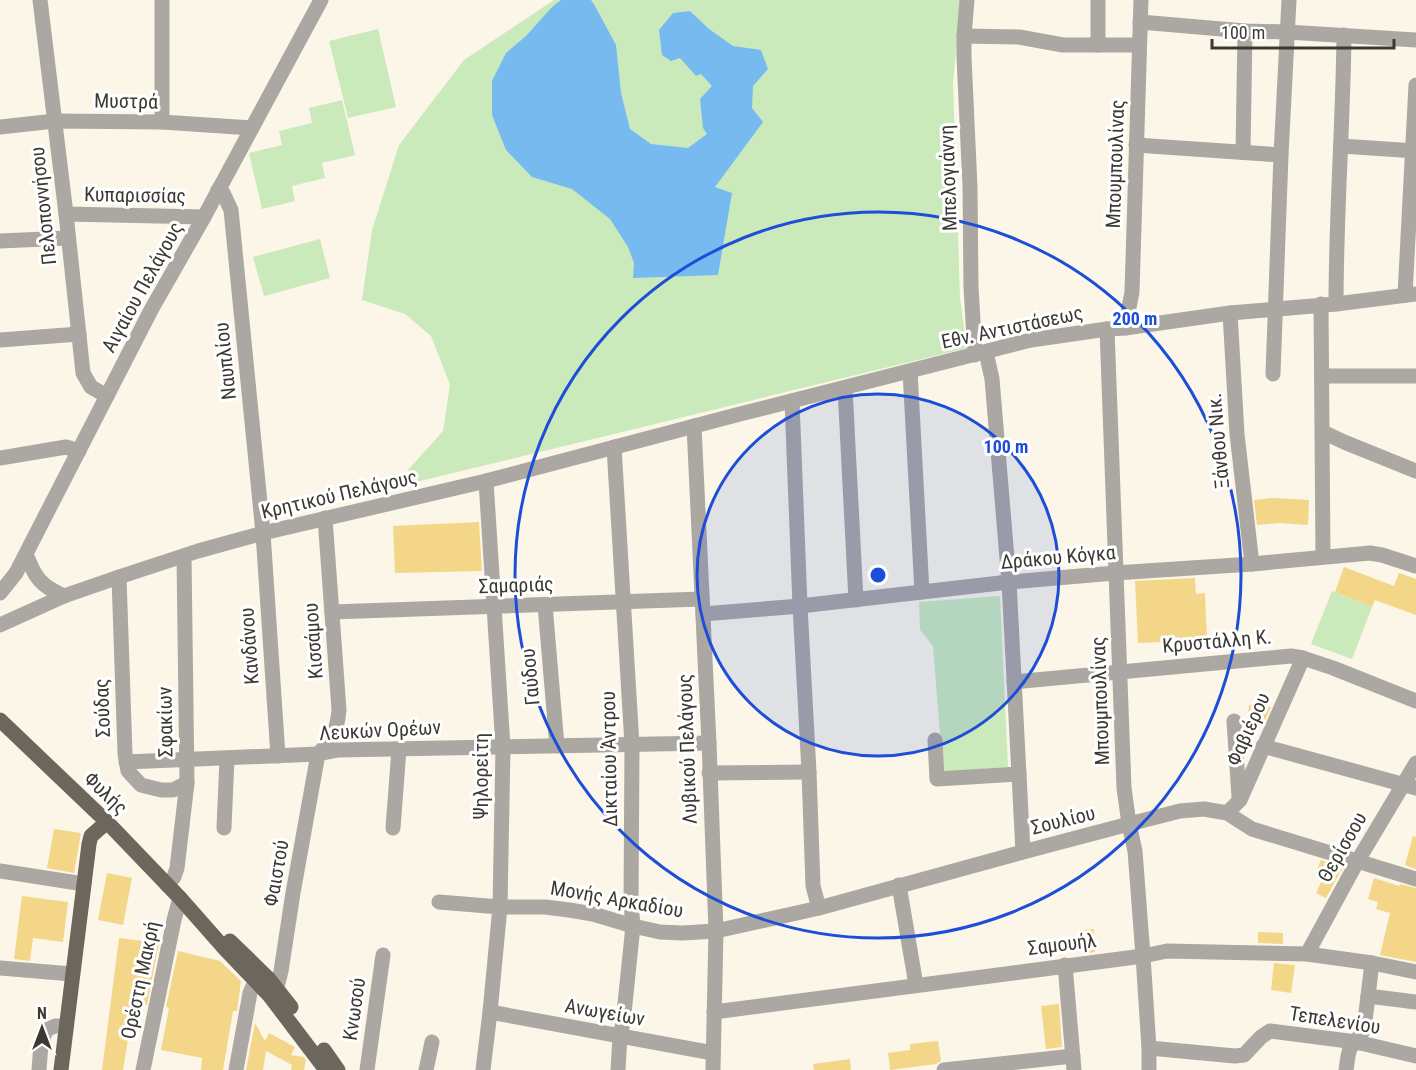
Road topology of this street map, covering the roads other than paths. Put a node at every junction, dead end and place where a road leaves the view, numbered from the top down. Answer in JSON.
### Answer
{"nodes":[{"id":1,"x":40,"y":0,"type":"edge"},
{"id":2,"x":162,"y":0,"type":"edge"},
{"id":3,"x":321,"y":0,"type":"edge"},
{"id":4,"x":967,"y":0,"type":"edge"},
{"id":5,"x":1098,"y":0,"type":"edge"},
{"id":6,"x":1141,"y":0,"type":"edge"},
{"id":7,"x":1289,"y":0,"type":"edge"},
{"id":8,"x":1140,"y":22,"type":"junction"},
{"id":9,"x":1245,"y":31,"type":"junction"},
{"id":10,"x":1287,"y":32,"type":"junction"},
{"id":11,"x":1344,"y":35,"type":"junction"},
{"id":12,"x":964,"y":36,"type":"junction"},
{"id":13,"x":1416,"y":40,"type":"edge"},
{"id":14,"x":1098,"y":45,"type":"junction"},
{"id":15,"x":1139,"y":45,"type":"junction"},
{"id":16,"x":1416,"y":85,"type":"edge"},
{"id":17,"x":55,"y":121,"type":"junction"},
{"id":18,"x":162,"y":122,"type":"junction"},
{"id":19,"x":0,"y":127,"type":"edge"},
{"id":20,"x":252,"y":128,"type":"junction"},
{"id":21,"x":1136,"y":145,"type":"junction"},
{"id":22,"x":1341,"y":146,"type":"junction"},
{"id":23,"x":1414,"y":150,"type":"edge"},
{"id":24,"x":1243,"y":152,"type":"junction"},
{"id":25,"x":1281,"y":155,"type":"junction"},
{"id":26,"x":218,"y":190,"type":"junction"},
{"id":27,"x":66,"y":214,"type":"junction"},
{"id":28,"x":204,"y":217,"type":"junction"},
{"id":29,"x":68,"y":238,"type":"junction"},
{"id":30,"x":0,"y":241,"type":"edge"},
{"id":31,"x":1411,"y":295,"type":"edge"},
{"id":32,"x":1328,"y":304,"type":"junction"},
{"id":33,"x":1275,"y":309,"type":"junction"},
{"id":34,"x":1230,"y":314,"type":"junction"},
{"id":35,"x":1125,"y":328,"type":"junction"},
{"id":36,"x":1107,"y":329,"type":"junction"},
{"id":37,"x":79,"y":334,"type":"junction"},
{"id":38,"x":0,"y":340,"type":"edge"},
{"id":39,"x":980,"y":353,"type":"junction"},
{"id":40,"x":910,"y":371,"type":"junction"},
{"id":41,"x":1273,"y":374,"type":"dead end"},
{"id":42,"x":1322,"y":376,"type":"junction"},
{"id":43,"x":1416,"y":376,"type":"edge"},
{"id":44,"x":845,"y":388,"type":"junction"},
{"id":45,"x":107,"y":396,"type":"junction"},
{"id":46,"x":792,"y":401,"type":"junction"},
{"id":47,"x":694,"y":426,"type":"junction"},
{"id":48,"x":1323,"y":432,"type":"junction"},
{"id":49,"x":614,"y":447,"type":"junction"},
{"id":50,"x":79,"y":451,"type":"junction"},
{"id":51,"x":0,"y":458,"type":"edge"},
{"id":52,"x":1416,"y":471,"type":"edge"},
{"id":53,"x":486,"y":481,"type":"junction"},
{"id":54,"x":326,"y":518,"type":"junction"},
{"id":55,"x":263,"y":533,"type":"junction"},
{"id":56,"x":26,"y":554,"type":"junction"},
{"id":57,"x":184,"y":556,"type":"junction"},
{"id":58,"x":1323,"y":557,"type":"junction"},
{"id":59,"x":1252,"y":564,"type":"junction"},
{"id":60,"x":1416,"y":566,"type":"edge"},
{"id":61,"x":1115,"y":573,"type":"junction"},
{"id":62,"x":119,"y":577,"type":"junction"},
{"id":63,"x":1009,"y":582,"type":"junction"},
{"id":64,"x":922,"y":592,"type":"junction"},
{"id":65,"x":0,"y":593,"type":"edge"},
{"id":66,"x":64,"y":597,"type":"junction"},
{"id":67,"x":856,"y":600,"type":"junction"},
{"id":68,"x":624,"y":602,"type":"junction"},
{"id":69,"x":545,"y":605,"type":"junction"},
{"id":70,"x":800,"y":606,"type":"junction"},
{"id":71,"x":495,"y":607,"type":"junction"},
{"id":72,"x":702,"y":607,"type":"junction"},
{"id":73,"x":332,"y":612,"type":"junction"},
{"id":74,"x":0,"y":625,"type":"edge"},
{"id":75,"x":1303,"y":658,"type":"junction"},
{"id":76,"x":1120,"y":671,"type":"junction"},
{"id":77,"x":1014,"y":682,"type":"junction"},
{"id":78,"x":1416,"y":701,"type":"edge"},
{"id":79,"x":0,"y":720,"type":"edge"},
{"id":80,"x":1234,"y":721,"type":"dead end"},
{"id":81,"x":935,"y":740,"type":"dead end"},
{"id":82,"x":709,"y":743,"type":"junction"},
{"id":83,"x":556,"y":746,"type":"junction"},
{"id":84,"x":632,"y":746,"type":"junction"},
{"id":85,"x":1263,"y":746,"type":"junction"},
{"id":86,"x":503,"y":747,"type":"junction"},
{"id":87,"x":399,"y":749,"type":"junction"},
{"id":88,"x":318,"y":754,"type":"junction"},
{"id":89,"x":278,"y":756,"type":"junction"},
{"id":90,"x":226,"y":758,"type":"junction"},
{"id":91,"x":187,"y":759,"type":"junction"},
{"id":92,"x":126,"y":762,"type":"junction"},
{"id":93,"x":1416,"y":763,"type":"edge"},
{"id":94,"x":809,"y":772,"type":"junction"},
{"id":95,"x":709,"y":773,"type":"junction"},
{"id":96,"x":1019,"y":774,"type":"junction"},
{"id":97,"x":187,"y":783,"type":"junction"},
{"id":98,"x":1410,"y":786,"type":"edge"},
{"id":99,"x":1240,"y":800,"type":"junction"},
{"id":100,"x":1227,"y":813,"type":"junction"},
{"id":101,"x":107,"y":822,"type":"junction"},
{"id":102,"x":1129,"y":824,"type":"junction"},
{"id":103,"x":224,"y":828,"type":"dead end"},
{"id":104,"x":393,"y":828,"type":"dead end"},
{"id":105,"x":1023,"y":852,"type":"junction"},
{"id":106,"x":1357,"y":862,"type":"junction"},
{"id":107,"x":0,"y":871,"type":"edge"},
{"id":108,"x":1416,"y":879,"type":"edge"},
{"id":109,"x":84,"y":884,"type":"junction"},
{"id":110,"x":167,"y":885,"type":"junction"},
{"id":111,"x":899,"y":885,"type":"junction"},
{"id":112,"x":180,"y":898,"type":"junction"},
{"id":113,"x":439,"y":902,"type":"dead end"},
{"id":114,"x":500,"y":908,"type":"junction"},
{"id":115,"x":819,"y":908,"type":"junction"},
{"id":116,"x":633,"y":926,"type":"junction"},
{"id":117,"x":716,"y":931,"type":"junction"},
{"id":118,"x":1307,"y":954,"type":"junction"},
{"id":119,"x":383,"y":955,"type":"dead end"},
{"id":120,"x":1143,"y":956,"type":"junction"},
{"id":121,"x":1372,"y":963,"type":"junction"},
{"id":122,"x":1065,"y":965,"type":"junction"},
{"id":123,"x":0,"y":968,"type":"edge"},
{"id":124,"x":1416,"y":972,"type":"edge"},
{"id":125,"x":72,"y":974,"type":"junction"},
{"id":126,"x":916,"y":985,"type":"junction"},
{"id":127,"x":268,"y":986,"type":"junction"},
{"id":128,"x":1368,"y":996,"type":"junction"},
{"id":129,"x":1416,"y":1002,"type":"edge"},
{"id":130,"x":490,"y":1012,"type":"junction"},
{"id":131,"x":714,"y":1012,"type":"junction"},
{"id":132,"x":66,"y":1026,"type":"junction"},
{"id":133,"x":620,"y":1036,"type":"junction"},
{"id":134,"x":432,"y":1042,"type":"dead end"},
{"id":135,"x":1356,"y":1042,"type":"junction"},
{"id":136,"x":1149,"y":1048,"type":"junction"},
{"id":137,"x":713,"y":1053,"type":"junction"},
{"id":138,"x":1416,"y":1056,"type":"edge"},
{"id":139,"x":1074,"y":1063,"type":"edge"},
{"id":140,"x":39,"y":1070,"type":"edge"},
{"id":141,"x":61,"y":1070,"type":"edge"},
{"id":142,"x":143,"y":1070,"type":"edge"},
{"id":143,"x":236,"y":1070,"type":"edge"},
{"id":144,"x":326,"y":1070,"type":"edge"},
{"id":145,"x":338,"y":1070,"type":"edge"},
{"id":146,"x":367,"y":1070,"type":"edge"},
{"id":147,"x":426,"y":1070,"type":"edge"},
{"id":148,"x":483,"y":1070,"type":"edge"},
{"id":149,"x":618,"y":1070,"type":"edge"},
{"id":150,"x":713,"y":1070,"type":"edge"},
{"id":151,"x":944,"y":1070,"type":"edge"},
{"id":152,"x":1149,"y":1070,"type":"edge"},
{"id":153,"x":1346,"y":1070,"type":"edge"}],
"edges":[{"from":1,"to":17,"type":"street","name":"Πελοποννήσου"},
{"from":2,"to":18,"type":"street"},
{"from":3,"to":20,"type":"street","name":"Αιγαίου Πελάγους"},
{"from":4,"to":12,"type":"street","name":"Μπελογιάννη"},
{"from":5,"to":14,"type":"street"},
{"from":6,"to":8,"type":"street","name":"Μπουμπουλίνας"},
{"from":7,"to":10,"type":"street"},
{"from":8,"to":9,"type":"street"},
{"from":8,"to":15,"type":"street","name":"Μπουμπουλίνας"},
{"from":9,"to":10,"type":"street"},
{"from":9,"to":24,"type":"street"},
{"from":10,"to":11,"type":"street"},
{"from":10,"to":25,"type":"street"},
{"from":11,"to":13,"type":"street"},
{"from":11,"to":22,"type":"street"},
{"from":12,"to":14,"type":"street"},
{"from":12,"to":39,"type":"street","name":"Μπελογιάννη"},
{"from":14,"to":15,"type":"street"},
{"from":15,"to":21,"type":"street","name":"Μπουμπουλίνας"},
{"from":16,"to":23,"type":"street"},
{"from":17,"to":18,"type":"street","name":"Μυστρά"},
{"from":17,"to":19,"type":"street","name":"Μυστρά"},
{"from":17,"to":27,"type":"street","name":"Πελοποννήσου"},
{"from":18,"to":20,"type":"street","name":"Μυστρά"},
{"from":20,"to":26,"type":"street","name":"Αιγαίου Πελάγους"},
{"from":21,"to":24,"type":"street"},
{"from":21,"to":35,"type":"street","name":"Μπουμπουλίνας"},
{"from":22,"to":23,"type":"street"},
{"from":22,"to":32,"type":"street"},
{"from":23,"to":31,"type":"street"},
{"from":24,"to":25,"type":"street"},
{"from":25,"to":33,"type":"street"},
{"from":26,"to":28,"type":"street","name":"Αιγαίου Πελάγους"},
{"from":26,"to":55,"type":"street","name":"Ναυπλίου"},
{"from":27,"to":28,"type":"street","name":"Κυπαρισσίας"},
{"from":27,"to":29,"type":"street","name":"Πελοποννήσου"},
{"from":28,"to":45,"type":"street","name":"Αιγαίου Πελάγους"},
{"from":29,"to":30,"type":"street"},
{"from":29,"to":37,"type":"street","name":"Πελοποννήσου"},
{"from":31,"to":32,"type":"street","name":"Εθν. Αντιστάσεως"},
{"from":32,"to":33,"type":"street","name":"Εθν. Αντιστάσεως"},
{"from":32,"to":42,"type":"street"},
{"from":33,"to":34,"type":"street","name":"Εθν. Αντιστάσεως"},
{"from":33,"to":41,"type":"street"},
{"from":34,"to":35,"type":"street","name":"Εθν. Αντιστάσεως"},
{"from":34,"to":59,"type":"street","name":"Ξάνθου Νικ."},
{"from":35,"to":36,"type":"street","name":"Εθν. Αντιστάσεως"},
{"from":36,"to":39,"type":"street","name":"Εθν. Αντιστάσεως"},
{"from":36,"to":61,"type":"street","name":"Μπουμπουλίνας"},
{"from":37,"to":38,"type":"street"},
{"from":37,"to":45,"type":"street","name":"Πελοποννήσου"},
{"from":39,"to":40,"type":"street","name":"Εθν. Αντιστάσεως"},
{"from":39,"to":63,"type":"street","name":"Μπελογιάννη"},
{"from":40,"to":44,"type":"street","name":"Εθν. Αντιστάσεως"},
{"from":40,"to":64,"type":"street"},
{"from":42,"to":43,"type":"street"},
{"from":42,"to":48,"type":"street"},
{"from":44,"to":46,"type":"street","name":"Εθν. Αντιστάσεως"},
{"from":44,"to":67,"type":"street"},
{"from":45,"to":50,"type":"street","name":"Αιγαίου Πελάγους"},
{"from":46,"to":47,"type":"street","name":"Εθν. Αντιστάσεως"},
{"from":46,"to":70,"type":"street"},
{"from":47,"to":49,"type":"street","name":"Κρητικού Πελάγους"},
{"from":47,"to":72,"type":"street","name":"Λυβικού Πελάγους"},
{"from":48,"to":52,"type":"street"},
{"from":48,"to":58,"type":"street"},
{"from":49,"to":53,"type":"street","name":"Κρητικού Πελάγους"},
{"from":49,"to":68,"type":"street","name":"Δικταίου Άντρου"},
{"from":50,"to":51,"type":"street"},
{"from":50,"to":56,"type":"street","name":"Αιγαίου Πελάγους"},
{"from":53,"to":54,"type":"street","name":"Κρητικού Πελάγους"},
{"from":53,"to":71,"type":"street","name":"Ψηλορείτη"},
{"from":54,"to":55,"type":"street","name":"Κρητικού Πελάγους"},
{"from":54,"to":73,"type":"street","name":"Κισσάμου"},
{"from":55,"to":57,"type":"street","name":"Κρητικού Πελάγους"},
{"from":55,"to":89,"type":"street","name":"Κανδάνου"},
{"from":56,"to":65,"type":"street","name":"Αιγαίου Πελάγους"},
{"from":56,"to":66,"type":"street"},
{"from":57,"to":62,"type":"street","name":"Κρητικού Πελάγους"},
{"from":57,"to":91,"type":"street","name":"Σφακίων"},
{"from":58,"to":59,"type":"street","name":"Δράκου Κόγκα"},
{"from":58,"to":60,"type":"street","name":"Δράκου Κόγκα"},
{"from":59,"to":61,"type":"street","name":"Δράκου Κόγκα"},
{"from":61,"to":63,"type":"street","name":"Δράκου Κόγκα"},
{"from":61,"to":76,"type":"street","name":"Μπουμπουλίνας"},
{"from":62,"to":66,"type":"street","name":"Κρητικού Πελάγους"},
{"from":62,"to":92,"type":"street","name":"Σούδας"},
{"from":63,"to":64,"type":"street","name":"Δράκου Κόγκα"},
{"from":63,"to":77,"type":"street","name":"Μπελογιάννη"},
{"from":64,"to":67,"type":"street","name":"Δράκου Κόγκα"},
{"from":66,"to":74,"type":"street","name":"Κρητικού Πελάγους"},
{"from":67,"to":70,"type":"street","name":"Δράκου Κόγκα"},
{"from":68,"to":69,"type":"street","name":"Σαμαριάς"},
{"from":68,"to":72,"type":"street","name":"Σαμαριάς"},
{"from":68,"to":84,"type":"street","name":"Δικταίου Άντρου"},
{"from":69,"to":71,"type":"street","name":"Σαμαριάς"},
{"from":69,"to":83,"type":"street","name":"Γαύδου"},
{"from":70,"to":72,"type":"street","name":"Δράκου Κόγκα"},
{"from":70,"to":94,"type":"street"},
{"from":71,"to":73,"type":"street","name":"Σαμαριάς"},
{"from":71,"to":86,"type":"street","name":"Ψηλορείτη"},
{"from":72,"to":82,"type":"street","name":"Λυβικού Πελάγους"},
{"from":73,"to":88,"type":"street","name":"Κισσάμου"},
{"from":75,"to":76,"type":"street","name":"Κρυστάλλη Κ."},
{"from":75,"to":78,"type":"street","name":"Κρυστάλλη Κ."},
{"from":75,"to":85,"type":"street","name":"Φαβιέρου"},
{"from":76,"to":77,"type":"street","name":"Κρυστάλλη Κ."},
{"from":76,"to":102,"type":"street","name":"Μπουμπουλίνας"},
{"from":77,"to":96,"type":"street","name":"Μπελογιάννη"},
{"from":79,"to":101,"type":"main road","name":"Φυλής"},
{"from":80,"to":99,"type":"street"},
{"from":81,"to":96,"type":"street"},
{"from":82,"to":84,"type":"street","name":"Λευκών Ορέων"},
{"from":82,"to":95,"type":"street","name":"Λυβικού Πελάγους"},
{"from":83,"to":84,"type":"street","name":"Λευκών Ορέων"},
{"from":83,"to":86,"type":"street","name":"Λευκών Ορέων"},
{"from":84,"to":116,"type":"street","name":"Δικταίου Άντρου"},
{"from":85,"to":98,"type":"street"},
{"from":85,"to":99,"type":"street","name":"Φαβιέρου"},
{"from":86,"to":87,"type":"street","name":"Λευκών Ορέων"},
{"from":86,"to":114,"type":"street","name":"Ψηλορείτη"},
{"from":87,"to":88,"type":"street","name":"Λευκών Ορέων"},
{"from":87,"to":104,"type":"street"},
{"from":88,"to":89,"type":"street","name":"Λευκών Ορέων"},
{"from":88,"to":127,"type":"street","name":"Φαιστού"},
{"from":89,"to":90,"type":"street","name":"Λευκών Ορέων"},
{"from":90,"to":91,"type":"street","name":"Λευκών Ορέων"},
{"from":90,"to":103,"type":"street"},
{"from":91,"to":92,"type":"street","name":"Λευκών Ορέων"},
{"from":91,"to":97,"type":"street","name":"Σφακίων"},
{"from":92,"to":97,"type":"street","name":"Σούδας"},
{"from":93,"to":98,"type":"street","name":"Θερίσσου"},
{"from":94,"to":95,"type":"street"},
{"from":94,"to":115,"type":"street"},
{"from":95,"to":117,"type":"street","name":"Λυβικού Πελάγους"},
{"from":96,"to":105,"type":"street","name":"Μπελογιάννη"},
{"from":97,"to":110,"type":"street","name":"Σφακίων"},
{"from":98,"to":106,"type":"street","name":"Θερίσσου"},
{"from":99,"to":100,"type":"street","name":"Φαβιέρου"},
{"from":100,"to":102,"type":"street","name":"Σουλίου"},
{"from":100,"to":106,"type":"street","name":"Σουλίου"},
{"from":101,"to":109,"type":"main road"},
{"from":101,"to":110,"type":"main road","name":"Φυλής"},
{"from":102,"to":105,"type":"street","name":"Σουλίου"},
{"from":102,"to":120,"type":"street","name":"Μπουμπουλίνας"},
{"from":105,"to":111,"type":"street","name":"Σουλίου"},
{"from":106,"to":108,"type":"street","name":"Σουλίου"},
{"from":106,"to":118,"type":"street","name":"Θερίσσου"},
{"from":107,"to":109,"type":"street"},
{"from":109,"to":125,"type":"main road"},
{"from":110,"to":112,"type":"main road","name":"Φυλής"},
{"from":111,"to":115,"type":"street","name":"Σουλίου"},
{"from":111,"to":126,"type":"street"},
{"from":112,"to":127,"type":"main road","name":"Φυλής"},
{"from":112,"to":142,"type":"street","name":"Ορέστη Μακρή"},
{"from":113,"to":114,"type":"street","name":"Μονής Αρκαδίου"},
{"from":114,"to":116,"type":"street","name":"Μονής Αρκαδίου"},
{"from":114,"to":130,"type":"street","name":"Ψηλορείτη"},
{"from":115,"to":117,"type":"street","name":"Σουλίου"},
{"from":116,"to":117,"type":"street","name":"Μονής Αρκαδίου"},
{"from":116,"to":133,"type":"street","name":"Δικταίου Άντρου"},
{"from":117,"to":131,"type":"street","name":"Λυβικού Πελάγους"},
{"from":118,"to":120,"type":"street","name":"Σαμουήλ"},
{"from":118,"to":121,"type":"street","name":"Σαμουήλ"},
{"from":119,"to":146,"type":"street","name":"Κνωσού"},
{"from":120,"to":122,"type":"street","name":"Σαμουήλ"},
{"from":120,"to":136,"type":"street","name":"Μπουμπουλίνας"},
{"from":121,"to":124,"type":"street","name":"Σαμουήλ"},
{"from":121,"to":128,"type":"street"},
{"from":122,"to":126,"type":"street","name":"Σαμουήλ"},
{"from":122,"to":139,"type":"street"},
{"from":123,"to":125,"type":"street"},
{"from":125,"to":132,"type":"main road"},
{"from":126,"to":131,"type":"street","name":"Σαμουήλ"},
{"from":127,"to":143,"type":"street","name":"Φαιστού"},
{"from":127,"to":144,"type":"main road","name":"Φυλής"},
{"from":127,"to":145,"type":"main road","name":"Φυλής"},
{"from":128,"to":129,"type":"street"},
{"from":128,"to":135,"type":"street"},
{"from":130,"to":133,"type":"street","name":"Ανωγείων"},
{"from":130,"to":148,"type":"street","name":"Ψηλορείτη"},
{"from":131,"to":137,"type":"street","name":"Λυβικού Πελάγους"},
{"from":132,"to":140,"type":"street"},
{"from":132,"to":141,"type":"main road"},
{"from":133,"to":137,"type":"street","name":"Ανωγείων"},
{"from":133,"to":149,"type":"street","name":"Δικταίου Άντρου"},
{"from":134,"to":147,"type":"street"},
{"from":135,"to":136,"type":"street","name":"Τεπελενίου"},
{"from":135,"to":138,"type":"street","name":"Τεπελενίου"},
{"from":135,"to":153,"type":"street"},
{"from":136,"to":152,"type":"street","name":"Μπουμπουλίνας"},
{"from":137,"to":150,"type":"street","name":"Λυβικού Πελάγους"},
{"from":139,"to":151,"type":"street"}]}
